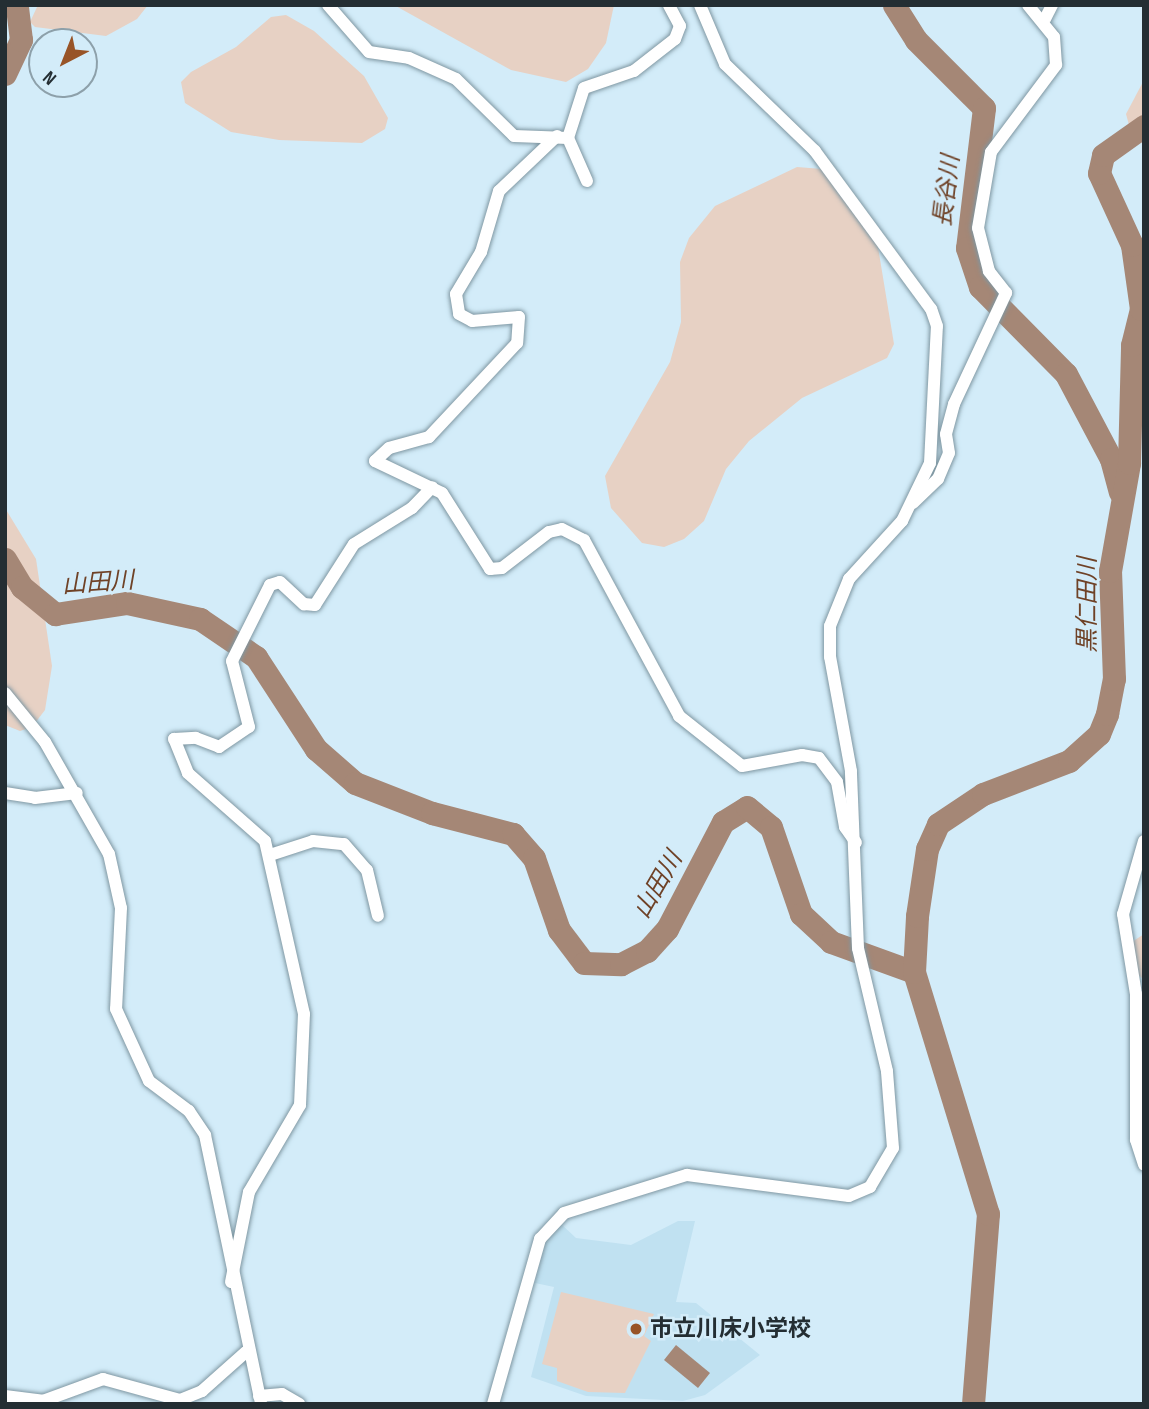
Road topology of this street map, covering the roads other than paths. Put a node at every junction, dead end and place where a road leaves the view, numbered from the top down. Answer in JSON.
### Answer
{"nodes":[{"id":1,"x":328,"y":5,"type":"edge"},
{"id":2,"x":669,"y":5,"type":"edge"},
{"id":3,"x":1028,"y":5,"type":"edge"},
{"id":4,"x":1052,"y":5,"type":"edge"},
{"id":5,"x":699,"y":6,"type":"edge"},
{"id":6,"x":1045,"y":19,"type":"junction"},
{"id":7,"x":563,"y":137,"type":"junction"},
{"id":8,"x":587,"y":181,"type":"dead end"},
{"id":9,"x":432,"y":487,"type":"junction"},
{"id":10,"x":913,"y":503,"type":"junction"},
{"id":11,"x":5,"y":692,"type":"edge"},
{"id":12,"x":5,"y":793,"type":"edge"},
{"id":13,"x":77,"y":793,"type":"junction"},
{"id":14,"x":1144,"y":841,"type":"edge"},
{"id":15,"x":856,"y":843,"type":"junction"},
{"id":16,"x":270,"y":855,"type":"junction"},
{"id":17,"x":378,"y":916,"type":"dead end"},
{"id":18,"x":1144,"y":1165,"type":"edge"},
{"id":19,"x":231,"y":1282,"type":"junction"},
{"id":20,"x":246,"y":1353,"type":"junction"},
{"id":21,"x":5,"y":1396,"type":"edge"},
{"id":22,"x":260,"y":1400,"type":"edge"},
{"id":23,"x":299,"y":1404,"type":"edge"},
{"id":24,"x":493,"y":1404,"type":"edge"}],
"edges":[{"from":1,"to":7,"type":"street"},
{"from":2,"to":7,"type":"street"},
{"from":3,"to":6,"type":"street"},
{"from":4,"to":6,"type":"street"},
{"from":5,"to":10,"type":"street"},
{"from":6,"to":10,"type":"street"},
{"from":7,"to":8,"type":"street"},
{"from":7,"to":9,"type":"street"},
{"from":9,"to":15,"type":"street"},
{"from":9,"to":16,"type":"street"},
{"from":10,"to":15,"type":"street"},
{"from":11,"to":13,"type":"street"},
{"from":12,"to":13,"type":"street"},
{"from":13,"to":19,"type":"street"},
{"from":14,"to":18,"type":"street"},
{"from":15,"to":24,"type":"street"},
{"from":16,"to":17,"type":"street"},
{"from":16,"to":19,"type":"street"},
{"from":19,"to":20,"type":"street"},
{"from":20,"to":21,"type":"street"},
{"from":20,"to":22,"type":"street"},
{"from":22,"to":23,"type":"street"}]}
